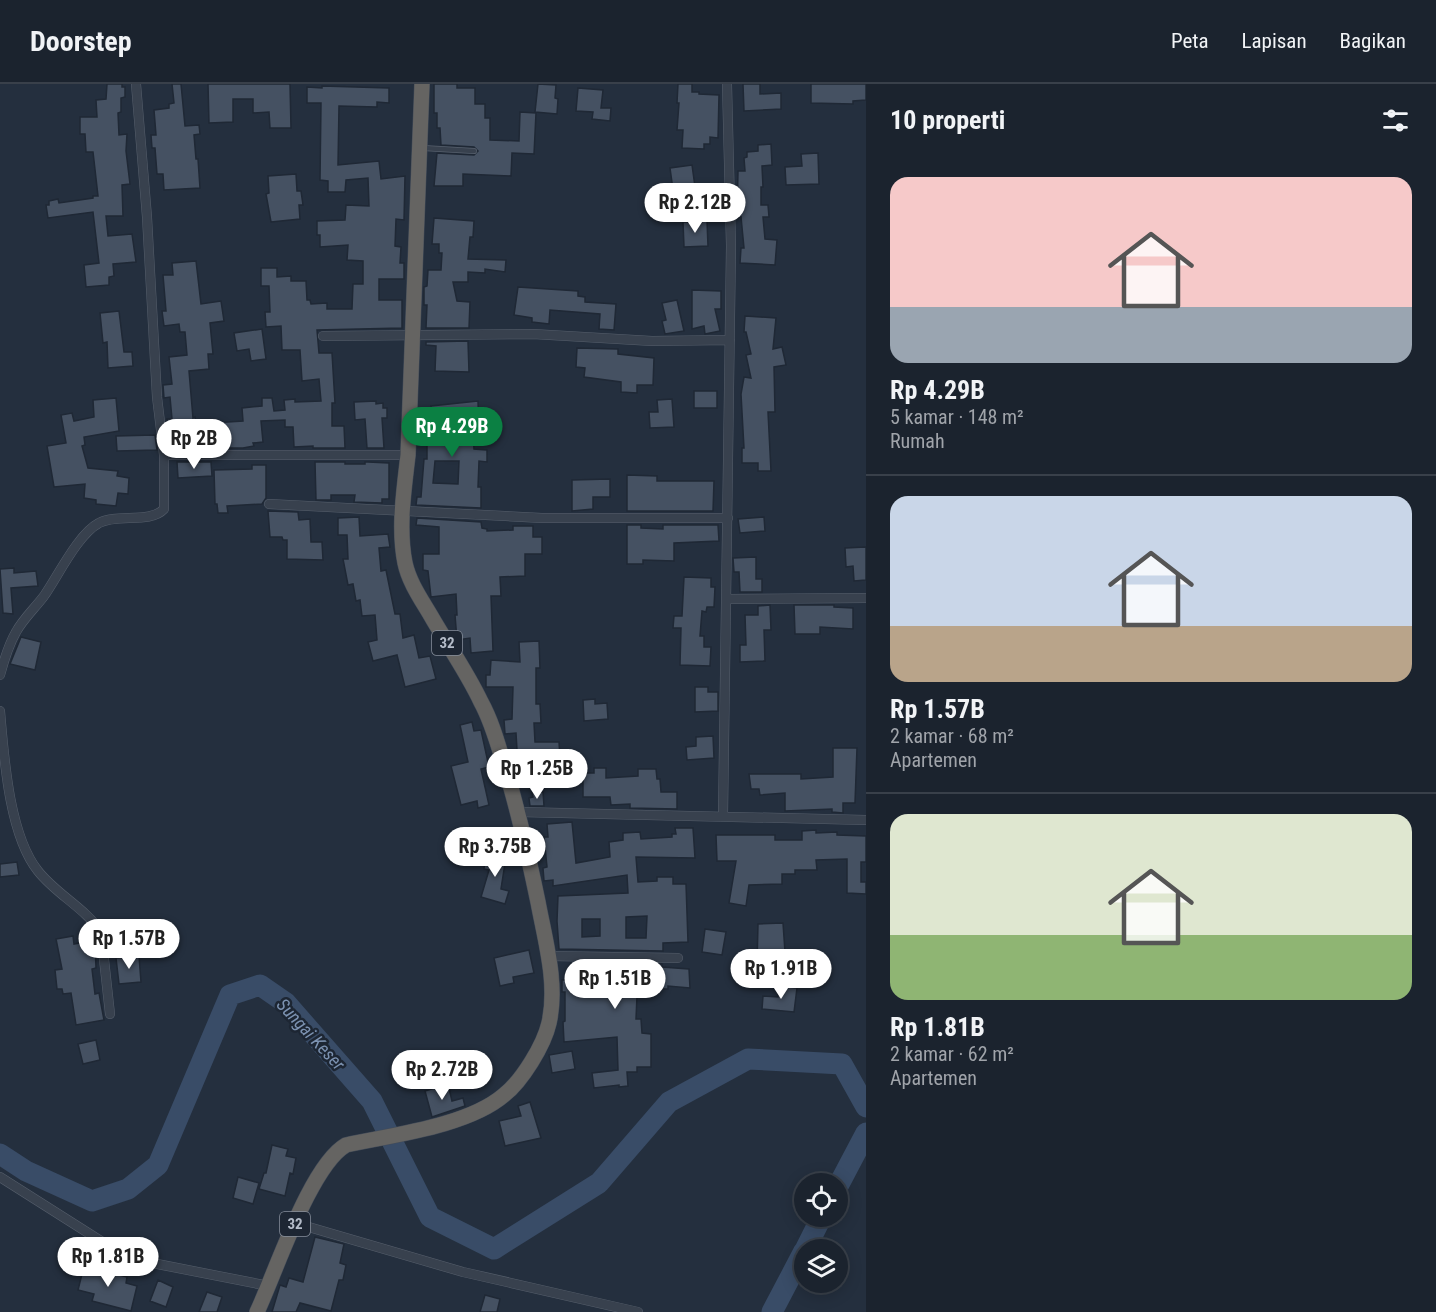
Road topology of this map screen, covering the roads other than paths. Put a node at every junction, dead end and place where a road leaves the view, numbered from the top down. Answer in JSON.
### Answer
{"nodes":[{"id":1,"x":136,"y":84,"type":"edge"},
{"id":2,"x":422,"y":84,"type":"edge"},
{"id":3,"x":727,"y":84,"type":"edge"},
{"id":4,"x":419,"y":148,"type":"junction"},
{"id":5,"x":474,"y":151,"type":"dead end"},
{"id":6,"x":413,"y":334,"type":"junction"},
{"id":7,"x":323,"y":336,"type":"dead end"},
{"id":8,"x":730,"y":340,"type":"junction"},
{"id":9,"x":164,"y":455,"type":"junction"},
{"id":10,"x":408,"y":455,"type":"junction"},
{"id":11,"x":269,"y":504,"type":"dead end"},
{"id":12,"x":403,"y":511,"type":"junction"},
{"id":13,"x":728,"y":518,"type":"junction"},
{"id":14,"x":866,"y":598,"type":"edge"},
{"id":15,"x":727,"y":599,"type":"junction"},
{"id":16,"x":0,"y":675,"type":"edge"},
{"id":17,"x":0,"y":711,"type":"edge"},
{"id":18,"x":519,"y":812,"type":"junction"},
{"id":19,"x":723,"y":816,"type":"junction"},
{"id":20,"x":866,"y":820,"type":"edge"},
{"id":21,"x":548,"y":956,"type":"junction"},
{"id":22,"x":678,"y":958,"type":"dead end"},
{"id":23,"x":110,"y":1014,"type":"dead end"},
{"id":24,"x":0,"y":1178,"type":"edge"},
{"id":25,"x":295,"y":1223,"type":"junction"},
{"id":26,"x":269,"y":1286,"type":"junction"},
{"id":27,"x":257,"y":1312,"type":"edge"},
{"id":28,"x":638,"y":1312,"type":"edge"}],
"edges":[{"from":1,"to":9,"type":"street"},
{"from":2,"to":4,"type":"highway","number":"32"},
{"from":3,"to":8,"type":"street"},
{"from":4,"to":5,"type":"lane"},
{"from":4,"to":6,"type":"highway","number":"32"},
{"from":6,"to":7,"type":"street"},
{"from":6,"to":8,"type":"street"},
{"from":6,"to":10,"type":"highway","number":"32"},
{"from":8,"to":13,"type":"street"},
{"from":9,"to":10,"type":"street"},
{"from":9,"to":16,"type":"street"},
{"from":10,"to":12,"type":"highway","number":"32"},
{"from":11,"to":12,"type":"street"},
{"from":12,"to":13,"type":"street"},
{"from":12,"to":18,"type":"highway","number":"32"},
{"from":13,"to":15,"type":"street"},
{"from":14,"to":15,"type":"street"},
{"from":15,"to":19,"type":"street"},
{"from":17,"to":23,"type":"street"},
{"from":18,"to":19,"type":"street"},
{"from":18,"to":21,"type":"highway","number":"32"},
{"from":19,"to":20,"type":"street"},
{"from":21,"to":22,"type":"street"},
{"from":21,"to":25,"type":"highway","number":"32"},
{"from":24,"to":26,"type":"street"},
{"from":25,"to":26,"type":"highway","number":"32"},
{"from":25,"to":28,"type":"street"},
{"from":26,"to":27,"type":"highway","number":"32"}]}
